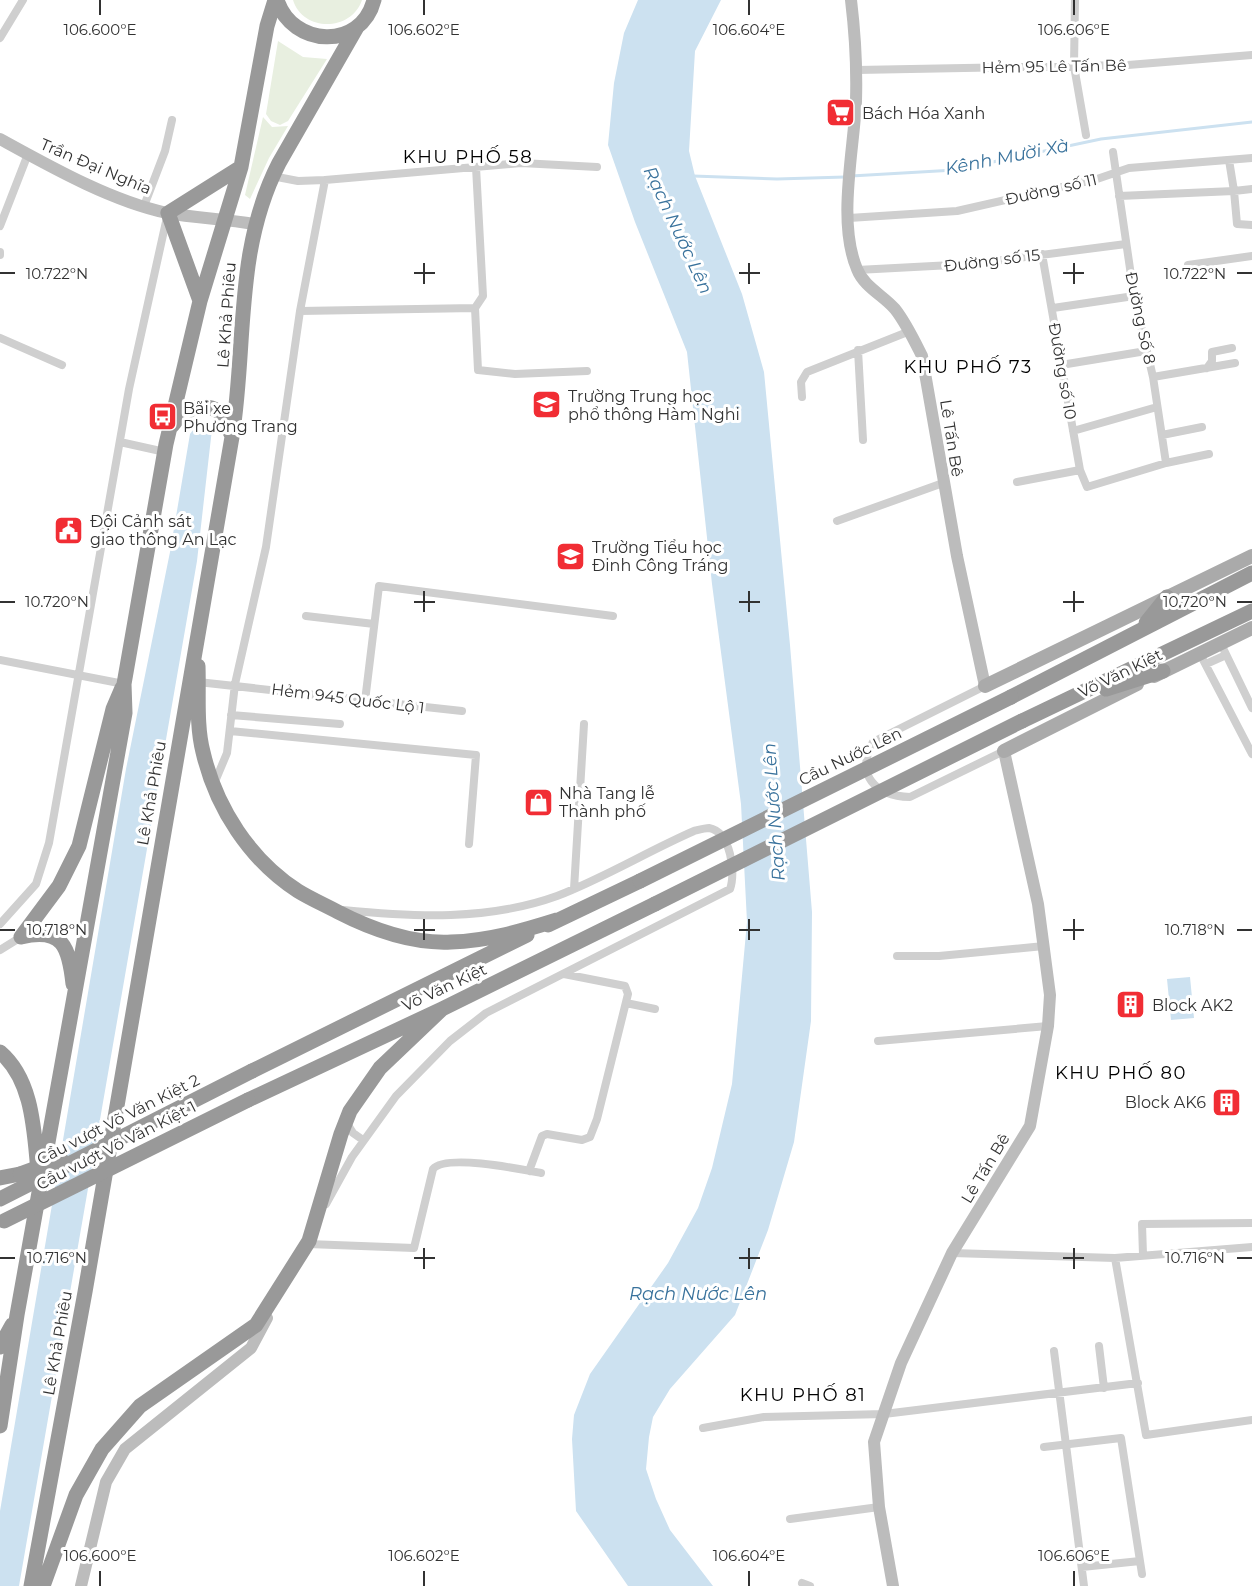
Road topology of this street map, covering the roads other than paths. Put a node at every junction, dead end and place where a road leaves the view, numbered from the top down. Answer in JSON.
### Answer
{"nodes":[{"id":1,"x":23,"y":0,"type":"edge"},
{"id":2,"x":374,"y":0,"type":"edge"},
{"id":3,"x":381,"y":0,"type":"edge"},
{"id":4,"x":851,"y":0,"type":"edge"},
{"id":5,"x":1075,"y":0,"type":"edge"},
{"id":6,"x":278,"y":3,"type":"edge"},
{"id":7,"x":361,"y":23,"type":"junction"},
{"id":8,"x":0,"y":38,"type":"edge"},
{"id":9,"x":1252,"y":55,"type":"edge"},
{"id":10,"x":1074,"y":66,"type":"junction"},
{"id":11,"x":856,"y":70,"type":"junction"},
{"id":12,"x":172,"y":120,"type":"dead end"},
{"id":13,"x":1086,"y":135,"type":"dead end"},
{"id":14,"x":0,"y":139,"type":"edge"},
{"id":15,"x":1113,"y":152,"type":"dead end"},
{"id":16,"x":28,"y":154,"type":"junction"},
{"id":17,"x":1252,"y":158,"type":"edge"},
{"id":18,"x":1229,"y":160,"type":"junction"},
{"id":19,"x":476,"y":166,"type":"junction"},
{"id":20,"x":241,"y":167,"type":"junction"},
{"id":21,"x":597,"y":167,"type":"dead end"},
{"id":22,"x":1117,"y":173,"type":"junction"},
{"id":23,"x":272,"y":176,"type":"junction"},
{"id":24,"x":325,"y":180,"type":"junction"},
{"id":25,"x":1252,"y":189,"type":"edge"},
{"id":26,"x":1234,"y":190,"type":"junction"},
{"id":27,"x":1119,"y":196,"type":"junction"},
{"id":28,"x":144,"y":206,"type":"junction"},
{"id":29,"x":168,"y":213,"type":"junction"},
{"id":30,"x":849,"y":218,"type":"junction"},
{"id":31,"x":227,"y":219,"type":"junction"},
{"id":32,"x":254,"y":224,"type":"junction"},
{"id":33,"x":1252,"y":225,"type":"edge"},
{"id":34,"x":0,"y":226,"type":"edge"},
{"id":35,"x":1126,"y":244,"type":"junction"},
{"id":36,"x":1042,"y":254,"type":"junction"},
{"id":37,"x":1252,"y":256,"type":"edge"},
{"id":38,"x":1188,"y":265,"type":"dead end"},
{"id":39,"x":857,"y":270,"type":"junction"},
{"id":40,"x":1134,"y":296,"type":"junction"},
{"id":41,"x":200,"y":301,"type":"junction"},
{"id":42,"x":475,"y":308,"type":"junction"},
{"id":43,"x":1053,"y":308,"type":"junction"},
{"id":44,"x":300,"y":311,"type":"junction"},
{"id":45,"x":910,"y":331,"type":"junction"},
{"id":46,"x":0,"y":338,"type":"edge"},
{"id":47,"x":1232,"y":348,"type":"dead end"},
{"id":48,"x":858,"y":350,"type":"junction"},
{"id":49,"x":1146,"y":351,"type":"junction"},
{"id":50,"x":1235,"y":363,"type":"dead end"},
{"id":51,"x":62,"y":364,"type":"dead end"},
{"id":52,"x":1061,"y":364,"type":"junction"},
{"id":53,"x":1207,"y":368,"type":"junction"},
{"id":54,"x":587,"y":371,"type":"dead end"},
{"id":55,"x":1153,"y":377,"type":"junction"},
{"id":56,"x":802,"y":396,"type":"dead end"},
{"id":57,"x":1157,"y":407,"type":"junction"},
{"id":58,"x":170,"y":427,"type":"junction"},
{"id":59,"x":1202,"y":427,"type":"dead end"},
{"id":60,"x":1073,"y":432,"type":"junction"},
{"id":61,"x":1162,"y":435,"type":"junction"},
{"id":62,"x":232,"y":437,"type":"junction"},
{"id":63,"x":862,"y":440,"type":"dead end"},
{"id":64,"x":120,"y":442,"type":"junction"},
{"id":65,"x":165,"y":452,"type":"junction"},
{"id":66,"x":1209,"y":454,"type":"dead end"},
{"id":67,"x":1166,"y":463,"type":"junction"},
{"id":68,"x":1080,"y":470,"type":"junction"},
{"id":69,"x":1017,"y":482,"type":"dead end"},
{"id":70,"x":943,"y":483,"type":"junction"},
{"id":71,"x":837,"y":521,"type":"dead end"},
{"id":72,"x":1252,"y":556,"type":"edge"},
{"id":73,"x":1252,"y":573,"type":"edge"},
{"id":74,"x":1167,"y":597,"type":"junction"},
{"id":75,"x":1252,"y":611,"type":"edge"},
{"id":76,"x":306,"y":616,"type":"dead end"},
{"id":77,"x":613,"y":616,"type":"dead end"},
{"id":78,"x":374,"y":624,"type":"junction"},
{"id":79,"x":1142,"y":627,"type":"junction"},
{"id":80,"x":1252,"y":628,"type":"edge"},
{"id":81,"x":197,"y":634,"type":"junction"},
{"id":82,"x":1224,"y":649,"type":"junction"},
{"id":83,"x":1203,"y":659,"type":"junction"},
{"id":84,"x":0,"y":660,"type":"edge"},
{"id":85,"x":1163,"y":671,"type":"junction"},
{"id":86,"x":78,"y":675,"type":"junction"},
{"id":87,"x":198,"y":682,"type":"junction"},
{"id":88,"x":124,"y":684,"type":"junction"},
{"id":89,"x":235,"y":684,"type":"junction"},
{"id":90,"x":985,"y":686,"type":"junction"},
{"id":91,"x":1011,"y":697,"type":"joint"},
{"id":92,"x":365,"y":702,"type":"junction"},
{"id":93,"x":1052,"y":706,"type":"junction"},
{"id":94,"x":1252,"y":708,"type":"edge"},
{"id":95,"x":462,"y":711,"type":"dead end"},
{"id":96,"x":231,"y":715,"type":"junction"},
{"id":97,"x":340,"y":724,"type":"dead end"},
{"id":98,"x":584,"y":724,"type":"dead end"},
{"id":99,"x":230,"y":731,"type":"junction"},
{"id":100,"x":1004,"y":751,"type":"junction"},
{"id":101,"x":1252,"y":754,"type":"edge"},
{"id":102,"x":866,"y":768,"type":"junction"},
{"id":103,"x":214,"y":784,"type":"junction"},
{"id":104,"x":469,"y":844,"type":"dead end"},
{"id":105,"x":640,"y":880,"type":"joint"},
{"id":106,"x":574,"y":889,"type":"junction"},
{"id":107,"x":333,"y":909,"type":"junction"},
{"id":108,"x":380,"y":914,"type":"junction"},
{"id":109,"x":557,"y":920,"type":"junction"},
{"id":110,"x":0,"y":924,"type":"edge"},
{"id":111,"x":379,"y":930,"type":"junction"},
{"id":112,"x":21,"y":937,"type":"junction"},
{"id":113,"x":1044,"y":946,"type":"junction"},
{"id":114,"x":0,"y":950,"type":"edge"},
{"id":115,"x":897,"y":956,"type":"dead end"},
{"id":116,"x":563,"y":974,"type":"junction"},
{"id":117,"x":74,"y":1003,"type":"junction"},
{"id":118,"x":626,"y":1003,"type":"junction"},
{"id":119,"x":442,"y":1009,"type":"junction"},
{"id":120,"x":655,"y":1009,"type":"dead end"},
{"id":121,"x":1048,"y":1026,"type":"junction"},
{"id":122,"x":878,"y":1041,"type":"dead end"},
{"id":123,"x":0,"y":1052,"type":"edge"},
{"id":124,"x":252,"y":1071,"type":"junction"},
{"id":125,"x":248,"y":1100,"type":"joint"},
{"id":126,"x":346,"y":1122,"type":"junction"},
{"id":127,"x":363,"y":1140,"type":"junction"},
{"id":128,"x":529,"y":1171,"type":"junction"},
{"id":129,"x":541,"y":1173,"type":"dead end"},
{"id":130,"x":0,"y":1178,"type":"edge"},
{"id":131,"x":40,"y":1189,"type":"junction"},
{"id":132,"x":0,"y":1199,"type":"edge"},
{"id":133,"x":317,"y":1220,"type":"junction"},
{"id":134,"x":1,"y":1222,"type":"edge"},
{"id":135,"x":1252,"y":1223,"type":"edge"},
{"id":136,"x":308,"y":1244,"type":"junction"},
{"id":137,"x":1252,"y":1247,"type":"edge"},
{"id":138,"x":952,"y":1253,"type":"junction"},
{"id":139,"x":1143,"y":1255,"type":"junction"},
{"id":140,"x":1115,"y":1258,"type":"junction"},
{"id":141,"x":285,"y":1282,"type":"junction"},
{"id":142,"x":17,"y":1315,"type":"junction"},
{"id":143,"x":1099,"y":1346,"type":"dead end"},
{"id":144,"x":0,"y":1347,"type":"edge"},
{"id":145,"x":1054,"y":1351,"type":"dead end"},
{"id":146,"x":1138,"y":1383,"type":"junction"},
{"id":147,"x":1104,"y":1388,"type":"junction"},
{"id":148,"x":1059,"y":1393,"type":"junction"},
{"id":149,"x":884,"y":1414,"type":"junction"},
{"id":150,"x":1252,"y":1420,"type":"edge"},
{"id":151,"x":0,"y":1426,"type":"edge"},
{"id":152,"x":703,"y":1428,"type":"dead end"},
{"id":153,"x":1066,"y":1444,"type":"junction"},
{"id":154,"x":1044,"y":1447,"type":"dead end"},
{"id":155,"x":879,"y":1507,"type":"junction"},
{"id":156,"x":790,"y":1519,"type":"dead end"},
{"id":157,"x":1140,"y":1561,"type":"junction"},
{"id":158,"x":1082,"y":1567,"type":"junction"},
{"id":159,"x":1142,"y":1574,"type":"dead end"},
{"id":160,"x":31,"y":1586,"type":"edge"},
{"id":161,"x":43,"y":1586,"type":"edge"},
{"id":162,"x":81,"y":1586,"type":"edge"},
{"id":163,"x":892,"y":1586,"type":"edge"},
{"id":164,"x":1084,"y":1586,"type":"edge"}],
"edges":[{"from":1,"to":8,"type":"street"},
{"from":2,"to":7,"type":"highway","name":"Lê Khả Phiêu"},
{"from":3,"to":7,"type":"main road"},
{"from":4,"to":11,"type":"street","name":"Lê Tấn Bê"},
{"from":5,"to":10,"type":"street"},
{"from":6,"to":7,"type":"highway"},
{"from":6,"to":20,"type":"highway","name":"Lê Khả Phiêu"},
{"from":6,"to":31,"type":"highway","name":"Lê Khả Phiêu"},
{"from":7,"to":23,"type":"highway","name":"Lê Khả Phiêu"},
{"from":9,"to":10,"type":"street","name":"Hẻm 95 Lê Tấn Bê"},
{"from":10,"to":11,"type":"street","name":"Hẻm 95 Lê Tấn Bê"},
{"from":10,"to":13,"type":"street"},
{"from":11,"to":30,"type":"street","name":"Lê Tấn Bê"},
{"from":12,"to":28,"type":"street"},
{"from":14,"to":16,"type":"street","name":"Trần Đại Nghĩa"},
{"from":15,"to":22,"type":"street","name":"Đường Số 8"},
{"from":16,"to":28,"type":"street","name":"Trần Đại Nghĩa"},
{"from":16,"to":34,"type":"street"},
{"from":17,"to":18,"type":"street","name":"Đường số 11"},
{"from":18,"to":22,"type":"street","name":"Đường số 11"},
{"from":18,"to":26,"type":"street"},
{"from":19,"to":21,"type":"street"},
{"from":19,"to":24,"type":"street"},
{"from":19,"to":42,"type":"street"},
{"from":20,"to":29,"type":"highway"},
{"from":20,"to":31,"type":"highway","name":"Lê Khả Phiêu"},
{"from":22,"to":27,"type":"street","name":"Đường Số 8"},
{"from":22,"to":30,"type":"street","name":"Đường số 11"},
{"from":23,"to":24,"type":"street"},
{"from":23,"to":32,"type":"highway","name":"Lê Khả Phiêu"},
{"from":24,"to":44,"type":"street"},
{"from":25,"to":26,"type":"street"},
{"from":26,"to":27,"type":"street"},
{"from":26,"to":33,"type":"street"},
{"from":27,"to":35,"type":"street","name":"Đường Số 8"},
{"from":28,"to":29,"type":"street","name":"Trần Đại Nghĩa"},
{"from":29,"to":31,"type":"street","name":"Trần Đại Nghĩa"},
{"from":29,"to":41,"type":"highway"},
{"from":29,"to":64,"type":"street"},
{"from":30,"to":39,"type":"street","name":"Lê Tấn Bê"},
{"from":31,"to":32,"type":"street","name":"Trần Đại Nghĩa"},
{"from":31,"to":41,"type":"highway","name":"Lê Khả Phiêu"},
{"from":32,"to":62,"type":"highway","name":"Lê Khả Phiêu"},
{"from":35,"to":36,"type":"street","name":"Đường số 15"},
{"from":35,"to":40,"type":"street","name":"Đường Số 8"},
{"from":36,"to":39,"type":"street","name":"Đường số 15"},
{"from":36,"to":43,"type":"street","name":"Đường số 10"},
{"from":37,"to":38,"type":"street"},
{"from":39,"to":45,"type":"street","name":"Lê Tấn Bê"},
{"from":40,"to":43,"type":"street"},
{"from":40,"to":49,"type":"street","name":"Đường Số 8"},
{"from":41,"to":58,"type":"highway","name":"Lê Khả Phiêu"},
{"from":42,"to":44,"type":"street"},
{"from":42,"to":54,"type":"street"},
{"from":43,"to":52,"type":"street","name":"Đường số 10"},
{"from":44,"to":89,"type":"street"},
{"from":45,"to":48,"type":"street"},
{"from":45,"to":70,"type":"street","name":"Lê Tấn Bê"},
{"from":46,"to":51,"type":"street"},
{"from":47,"to":53,"type":"street"},
{"from":48,"to":56,"type":"street"},
{"from":48,"to":63,"type":"street"},
{"from":49,"to":52,"type":"street"},
{"from":49,"to":55,"type":"street","name":"Đường Số 8"},
{"from":50,"to":53,"type":"street"},
{"from":52,"to":60,"type":"street","name":"Đường số 10"},
{"from":53,"to":55,"type":"street"},
{"from":55,"to":57,"type":"street","name":"Đường Số 8"},
{"from":57,"to":60,"type":"street"},
{"from":57,"to":61,"type":"street","name":"Đường Số 8"},
{"from":58,"to":62,"type":"highway"},
{"from":58,"to":65,"type":"highway","name":"Lê Khả Phiêu"},
{"from":59,"to":61,"type":"street"},
{"from":60,"to":68,"type":"street","name":"Đường số 10"},
{"from":61,"to":67,"type":"street","name":"Đường Số 8"},
{"from":62,"to":81,"type":"highway","name":"Lê Khả Phiêu"},
{"from":64,"to":65,"type":"street"},
{"from":64,"to":86,"type":"street"},
{"from":65,"to":88,"type":"highway","name":"Lê Khả Phiêu"},
{"from":66,"to":67,"type":"street"},
{"from":67,"to":68,"type":"street","name":"Đường số 10"},
{"from":68,"to":69,"type":"street"},
{"from":70,"to":71,"type":"street"},
{"from":70,"to":90,"type":"street","name":"Lê Tấn Bê"},
{"from":72,"to":74,"type":"main road"},
{"from":73,"to":79,"type":"highway","name":"Võ Văn Kiệt"},
{"from":74,"to":79,"type":"highway"},
{"from":74,"to":90,"type":"main road"},
{"from":75,"to":93,"type":"highway","name":"Võ Văn Kiệt"},
{"from":76,"to":78,"type":"street"},
{"from":77,"to":78,"type":"street"},
{"from":78,"to":92,"type":"street"},
{"from":79,"to":91,"type":"highway","name":"Võ Văn Kiệt"},
{"from":80,"to":82,"type":"main road","name":"Võ Văn Kiệt"},
{"from":81,"to":87,"type":"highway"},
{"from":81,"to":160,"type":"highway","name":"Lê Khả Phiêu"},
{"from":82,"to":83,"type":"main road","name":"Võ Văn Kiệt"},
{"from":82,"to":94,"type":"street"},
{"from":83,"to":85,"type":"main road","name":"Võ Văn Kiệt"},
{"from":83,"to":101,"type":"street"},
{"from":84,"to":86,"type":"street"},
{"from":85,"to":93,"type":"highway"},
{"from":85,"to":100,"type":"main road","name":"Võ Văn Kiệt"},
{"from":86,"to":88,"type":"street"},
{"from":86,"to":110,"type":"street"},
{"from":87,"to":89,"type":"street","name":"Hẻm 945 Quốc Lộ 1"},
{"from":87,"to":103,"type":"highway"},
{"from":88,"to":112,"type":"highway"},
{"from":88,"to":117,"type":"highway","name":"Lê Khả Phiêu"},
{"from":89,"to":92,"type":"street","name":"Hẻm 945 Quốc Lộ 1"},
{"from":89,"to":96,"type":"street"},
{"from":90,"to":102,"type":"street"},
{"from":91,"to":102,"type":"highway","name":"Cầu Nước Lên","bridge":true},
{"from":92,"to":95,"type":"street","name":"Hẻm 945 Quốc Lộ 1"},
{"from":93,"to":119,"type":"highway","name":"Võ Văn Kiệt","bridge":true},
{"from":96,"to":97,"type":"street"},
{"from":96,"to":99,"type":"street"},
{"from":98,"to":106,"type":"street"},
{"from":99,"to":103,"type":"street"},
{"from":99,"to":104,"type":"street"},
{"from":100,"to":102,"type":"street"},
{"from":100,"to":113,"type":"street","name":"Lê Tấn Bê"},
{"from":102,"to":105,"type":"highway","name":"Cầu Nước Lên","bridge":true},
{"from":103,"to":107,"type":"highway"},
{"from":105,"to":109,"type":"highway","name":"Võ Văn Kiệt"},
{"from":106,"to":108,"type":"street"},
{"from":106,"to":116,"type":"street"},
{"from":107,"to":108,"type":"street"},
{"from":107,"to":111,"type":"highway"},
{"from":108,"to":111,"type":"street"},
{"from":109,"to":111,"type":"highway"},
{"from":109,"to":124,"type":"highway","name":"Võ Văn Kiệt"},
{"from":112,"to":114,"type":"street"},
{"from":112,"to":117,"type":"highway"},
{"from":113,"to":115,"type":"street"},
{"from":113,"to":121,"type":"street","name":"Lê Tấn Bê"},
{"from":116,"to":118,"type":"street"},
{"from":116,"to":127,"type":"street"},
{"from":117,"to":131,"type":"highway","name":"Lê Khả Phiêu"},
{"from":118,"to":120,"type":"street"},
{"from":118,"to":128,"type":"street"},
{"from":119,"to":125,"type":"highway","name":"Võ Văn Kiệt"},
{"from":119,"to":126,"type":"highway"},
{"from":121,"to":122,"type":"street"},
{"from":121,"to":138,"type":"street","name":"Lê Tấn Bê"},
{"from":123,"to":131,"type":"highway"},
{"from":124,"to":130,"type":"highway","bridge":true},
{"from":124,"to":132,"type":"highway","name":"Cầu vượt Võ Văn Kiệt 2","bridge":true},
{"from":125,"to":134,"type":"highway","name":"Cầu vượt Võ Văn Kiệt 1","bridge":true},
{"from":126,"to":127,"type":"street"},
{"from":126,"to":133,"type":"highway"},
{"from":127,"to":133,"type":"street"},
{"from":128,"to":129,"type":"street"},
{"from":128,"to":136,"type":"street"},
{"from":131,"to":142,"type":"highway","name":"Lê Khả Phiêu"},
{"from":133,"to":136,"type":"highway"},
{"from":135,"to":139,"type":"street"},
{"from":136,"to":141,"type":"highway"},
{"from":137,"to":139,"type":"street"},
{"from":138,"to":140,"type":"street"},
{"from":138,"to":149,"type":"street","name":"Lê Tấn Bê"},
{"from":139,"to":140,"type":"street"},
{"from":140,"to":146,"type":"street"},
{"from":141,"to":161,"type":"highway"},
{"from":141,"to":162,"type":"street"},
{"from":142,"to":144,"type":"highway"},
{"from":142,"to":151,"type":"highway","name":"Lê Khả Phiêu"},
{"from":143,"to":147,"type":"street"},
{"from":145,"to":148,"type":"street"},
{"from":146,"to":147,"type":"street"},
{"from":146,"to":150,"type":"street"},
{"from":147,"to":148,"type":"street"},
{"from":148,"to":149,"type":"street"},
{"from":148,"to":153,"type":"street"},
{"from":149,"to":152,"type":"street"},
{"from":149,"to":155,"type":"street","name":"Lê Tấn Bê"},
{"from":153,"to":154,"type":"street"},
{"from":153,"to":157,"type":"street"},
{"from":153,"to":158,"type":"street"},
{"from":155,"to":156,"type":"street"},
{"from":155,"to":163,"type":"street","name":"Lê Tấn Bê"},
{"from":157,"to":158,"type":"street"},
{"from":157,"to":159,"type":"street"},
{"from":158,"to":164,"type":"street"}]}
